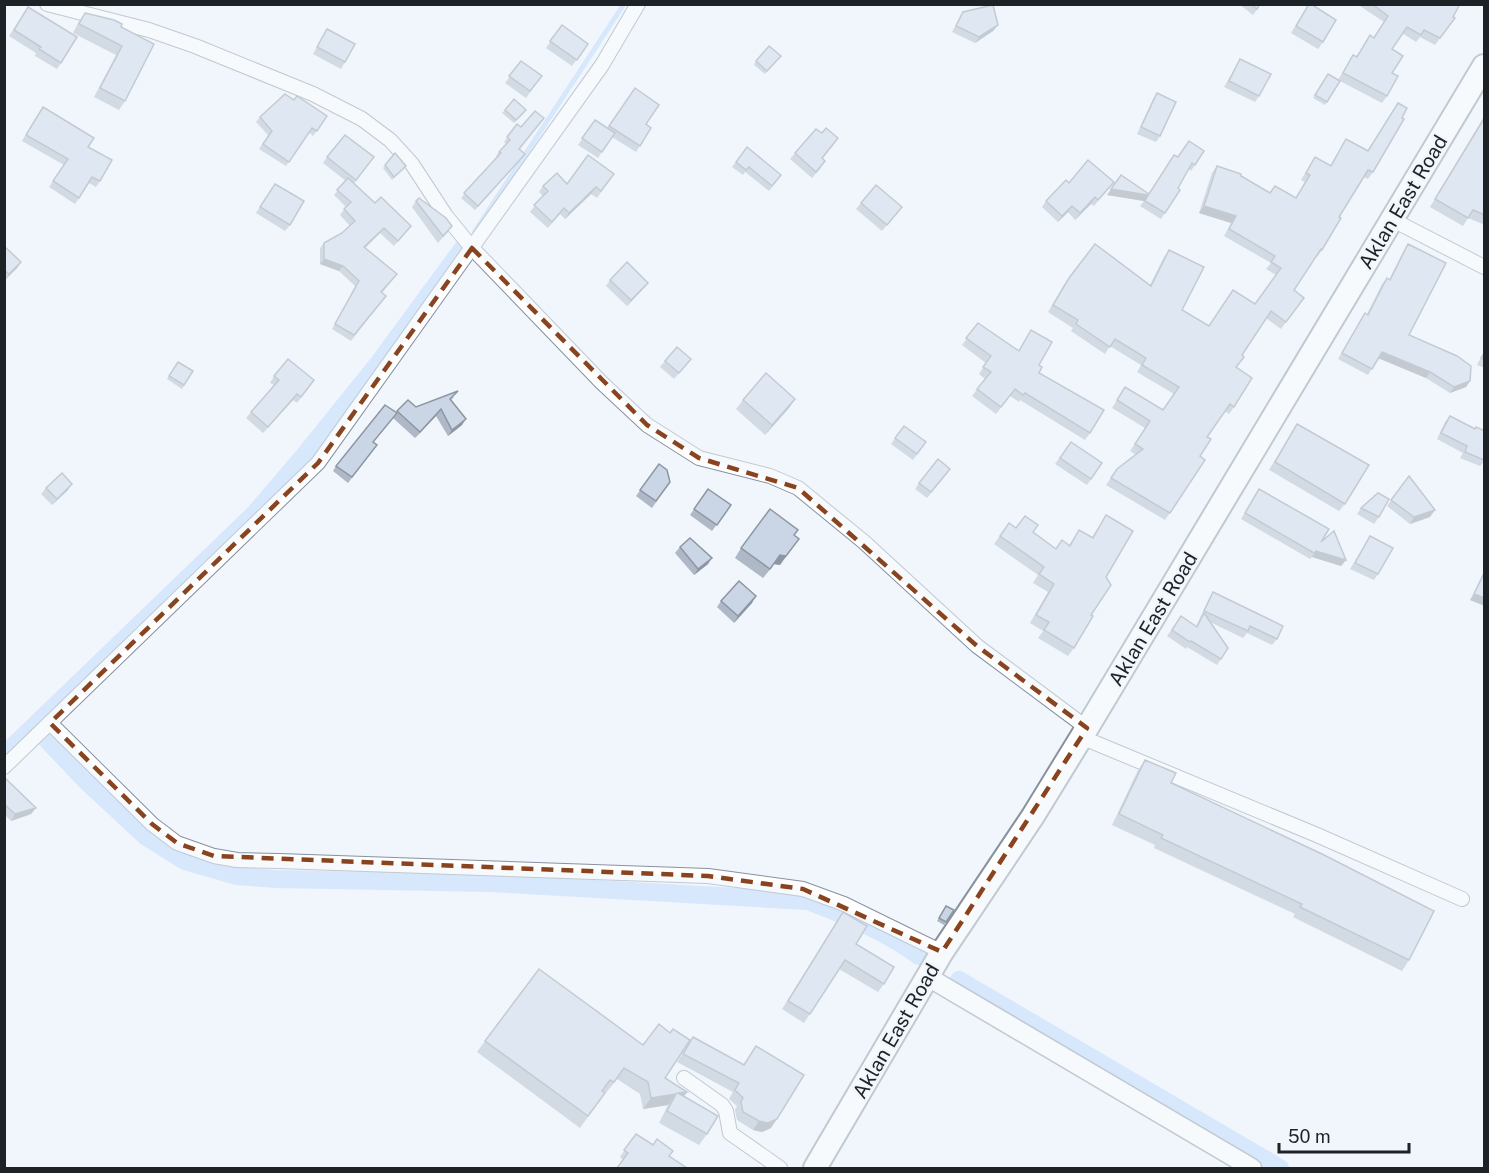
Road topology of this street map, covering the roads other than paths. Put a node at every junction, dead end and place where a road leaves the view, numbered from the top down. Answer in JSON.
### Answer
{"nodes":[{"id":1,"x":47,"y":4,"type":"edge"},
{"id":2,"x":638,"y":4,"type":"edge"},
{"id":3,"x":1485,"y":66,"type":"edge"},
{"id":4,"x":1393,"y":220,"type":"junction"},
{"id":5,"x":472,"y":248,"type":"junction"},
{"id":6,"x":1485,"y":267,"type":"edge"},
{"id":7,"x":50,"y":723,"type":"junction"},
{"id":8,"x":1084,"y":732,"type":"junction"},
{"id":9,"x":4,"y":767,"type":"edge"},
{"id":10,"x":1462,"y":899,"type":"dead end"},
{"id":11,"x":942,"y":952,"type":"junction"},
{"id":12,"x":928,"y":977,"type":"junction"},
{"id":13,"x":684,"y":1078,"type":"dead end"},
{"id":14,"x":780,"y":1168,"type":"edge"},
{"id":15,"x":815,"y":1168,"type":"edge"},
{"id":16,"x":1252,"y":1168,"type":"edge"}],
"edges":[{"from":1,"to":5,"type":"street"},
{"from":2,"to":5,"type":"street"},
{"from":3,"to":4,"type":"main road","name":"Aklan East Road"},
{"from":4,"to":6,"type":"street"},
{"from":4,"to":8,"type":"main road","name":"Aklan East Road"},
{"from":5,"to":7,"type":"street"},
{"from":5,"to":8,"type":"street"},
{"from":7,"to":9,"type":"street"},
{"from":7,"to":11,"type":"street"},
{"from":8,"to":10,"type":"street"},
{"from":8,"to":11,"type":"main road","name":"Aklan East Road"},
{"from":11,"to":12,"type":"main road","name":"Aklan East Road"},
{"from":12,"to":15,"type":"main road","name":"Aklan East Road"},
{"from":12,"to":16,"type":"street"},
{"from":13,"to":14,"type":"street"}]}
